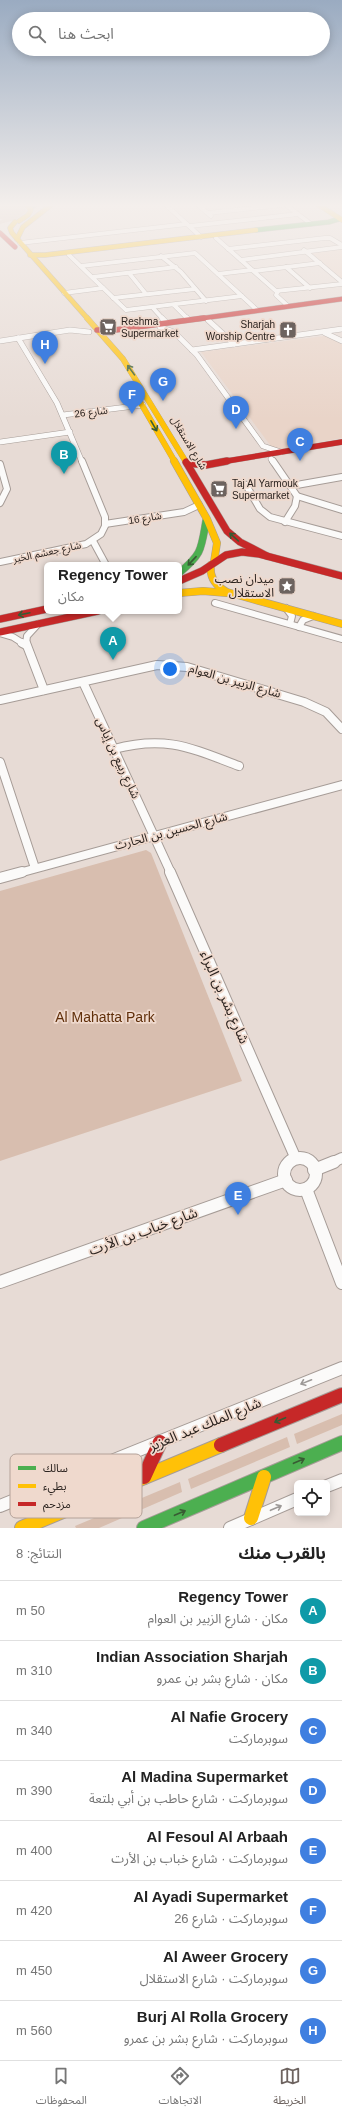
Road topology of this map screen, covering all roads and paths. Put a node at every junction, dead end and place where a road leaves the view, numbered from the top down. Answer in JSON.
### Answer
{"nodes":[{"id":1,"x":46,"y":276,"type":"edge"},
{"id":2,"x":49,"y":276,"type":"edge"},
{"id":3,"x":99,"y":276,"type":"edge"},
{"id":4,"x":132,"y":276,"type":"edge"},
{"id":5,"x":184,"y":276,"type":"edge"},
{"id":6,"x":221,"y":276,"type":"edge"},
{"id":7,"x":259,"y":276,"type":"edge"},
{"id":8,"x":297,"y":276,"type":"edge"},
{"id":9,"x":93,"y":277,"type":"joint"},
{"id":10,"x":342,"y":283,"type":"edge"},
{"id":11,"x":103,"y":288,"type":"junction"},
{"id":12,"x":310,"y":288,"type":"junction"},
{"id":13,"x":196,"y":289,"type":"junction"},
{"id":14,"x":277,"y":291,"type":"junction"},
{"id":15,"x":64,"y":293,"type":"junction"},
{"id":16,"x":146,"y":294,"type":"junction"},
{"id":17,"x":242,"y":296,"type":"junction"},
{"id":18,"x":113,"y":298,"type":"junction"},
{"id":19,"x":342,"y":298,"type":"edge"},
{"id":20,"x":206,"y":301,"type":"junction"},
{"id":21,"x":342,"y":302,"type":"edge"},
{"id":22,"x":174,"y":306,"type":"junction"},
{"id":23,"x":288,"y":306,"type":"junction"},
{"id":24,"x":153,"y":308,"type":"junction"},
{"id":25,"x":257,"y":310,"type":"junction"},
{"id":26,"x":188,"y":320,"type":"junction"},
{"id":27,"x":208,"y":320,"type":"junction"},
{"id":28,"x":80,"y":325,"type":"dead end"},
{"id":29,"x":166,"y":326,"type":"junction"},
{"id":30,"x":340,"y":329,"type":"edge"},
{"id":31,"x":70,"y":330,"type":"junction"},
{"id":32,"x":93,"y":331,"type":"junction"},
{"id":33,"x":317,"y":333,"type":"junction"},
{"id":34,"x":104,"y":337,"type":"junction"},
{"id":35,"x":18,"y":338,"type":"junction"},
{"id":36,"x":338,"y":338,"type":"junction"},
{"id":37,"x":0,"y":341,"type":"edge"},
{"id":38,"x":342,"y":342,"type":"edge"},
{"id":39,"x":234,"y":344,"type":"junction"},
{"id":40,"x":192,"y":350,"type":"junction"},
{"id":41,"x":143,"y":405,"type":"junction"},
{"id":42,"x":63,"y":415,"type":"junction"},
{"id":43,"x":70,"y":432,"type":"junction"},
{"id":44,"x":0,"y":442,"type":"edge"},
{"id":45,"x":342,"y":442,"type":"edge"},
{"id":46,"x":263,"y":446,"type":"junction"},
{"id":47,"x":342,"y":447,"type":"edge"},
{"id":48,"x":281,"y":452,"type":"junction"},
{"id":49,"x":252,"y":459,"type":"junction"},
{"id":50,"x":271,"y":459,"type":"junction"},
{"id":51,"x":187,"y":462,"type":"junction"},
{"id":52,"x":0,"y":464,"type":"edge"},
{"id":53,"x":177,"y":466,"type":"junction"},
{"id":54,"x":342,"y":477,"type":"edge"},
{"id":55,"x":196,"y":478,"type":"junction"},
{"id":56,"x":246,"y":485,"type":"dead end"},
{"id":57,"x":291,"y":486,"type":"junction"},
{"id":58,"x":297,"y":496,"type":"junction"},
{"id":59,"x":0,"y":503,"type":"edge"},
{"id":60,"x":199,"y":505,"type":"junction"},
{"id":61,"x":342,"y":510,"type":"edge"},
{"id":62,"x":184,"y":512,"type":"junction"},
{"id":63,"x":206,"y":517,"type":"junction"},
{"id":64,"x":285,"y":522,"type":"junction"},
{"id":65,"x":106,"y":524,"type":"junction"},
{"id":66,"x":342,"y":536,"type":"edge"},
{"id":67,"x":93,"y":541,"type":"junction"},
{"id":68,"x":267,"y":556,"type":"junction"},
{"id":69,"x":0,"y":562,"type":"edge"},
{"id":70,"x":104,"y":562,"type":"edge"},
{"id":71,"x":213,"y":564,"type":"junction"},
{"id":72,"x":182,"y":570,"type":"edge"},
{"id":73,"x":342,"y":576,"type":"edge"},
{"id":74,"x":182,"y":580,"type":"edge"},
{"id":75,"x":182,"y":594,"type":"edge"},
{"id":76,"x":235,"y":594,"type":"junction"},
{"id":77,"x":215,"y":603,"type":"dead end"},
{"id":78,"x":286,"y":608,"type":"junction"},
{"id":79,"x":44,"y":611,"type":"edge"},
{"id":80,"x":62,"y":614,"type":"edge"},
{"id":81,"x":83,"y":614,"type":"edge"},
{"id":82,"x":313,"y":616,"type":"junction"},
{"id":83,"x":0,"y":619,"type":"edge"},
{"id":84,"x":54,"y":620,"type":"junction"},
{"id":85,"x":38,"y":624,"type":"junction"},
{"id":86,"x":290,"y":624,"type":"junction"},
{"id":87,"x":342,"y":624,"type":"edge"},
{"id":88,"x":299,"y":627,"type":"junction"},
{"id":89,"x":0,"y":632,"type":"edge"},
{"id":90,"x":342,"y":639,"type":"edge"},
{"id":91,"x":26,"y":644,"type":"junction"},
{"id":92,"x":83,"y":682,"type":"junction"},
{"id":93,"x":44,"y":690,"type":"junction"},
{"id":94,"x":0,"y":700,"type":"edge"},
{"id":95,"x":342,"y":729,"type":"edge"},
{"id":96,"x":114,"y":749,"type":"junction"},
{"id":97,"x":0,"y":762,"type":"edge"},
{"id":98,"x":239,"y":766,"type":"dead end"},
{"id":99,"x":342,"y":785,"type":"edge"},
{"id":100,"x":154,"y":835,"type":"junction"},
{"id":101,"x":35,"y":868,"type":"junction"},
{"id":102,"x":0,"y":878,"type":"edge"},
{"id":103,"x":342,"y":1158,"type":"edge"},
{"id":104,"x":296,"y":1159,"type":"junction"},
{"id":105,"x":314,"y":1170,"type":"junction"},
{"id":106,"x":286,"y":1180,"type":"junction"},
{"id":107,"x":306,"y":1189,"type":"junction"},
{"id":108,"x":0,"y":1282,"type":"edge"},
{"id":109,"x":342,"y":1283,"type":"edge"},
{"id":110,"x":342,"y":1368,"type":"edge"},
{"id":111,"x":342,"y":1395,"type":"edge"},
{"id":112,"x":160,"y":1442,"type":"junction"},
{"id":113,"x":342,"y":1443,"type":"edge"},
{"id":114,"x":130,"y":1454,"type":"edge"},
{"id":115,"x":144,"y":1477,"type":"joint"},
{"id":116,"x":264,"y":1477,"type":"junction"},
{"id":117,"x":342,"y":1480,"type":"edge"},
{"id":118,"x":330,"y":1485,"type":"edge"},
{"id":119,"x":294,"y":1500,"type":"edge"},
{"id":120,"x":10,"y":1502,"type":"edge"},
{"id":121,"x":0,"y":1506,"type":"edge"},
{"id":122,"x":46,"y":1518,"type":"edge"},
{"id":123,"x":252,"y":1518,"type":"junction"},
{"id":124,"x":22,"y":1528,"type":"edge"},
{"id":125,"x":144,"y":1528,"type":"edge"},
{"id":126,"x":230,"y":1528,"type":"edge"}],
"edges":[{"from":1,"to":32,"type":"main road","name":"شارع الاستقلال"},
{"from":2,"to":15,"type":"main road","name":"شارع الاستقلال"},
{"from":3,"to":9,"type":"street"},
{"from":4,"to":16,"type":"street"},
{"from":5,"to":13,"type":"street"},
{"from":6,"to":17,"type":"street"},
{"from":7,"to":14,"type":"street"},
{"from":8,"to":12,"type":"street"},
{"from":9,"to":11,"type":"street"},
{"from":10,"to":12,"type":"street"},
{"from":11,"to":15,"type":"street"},
{"from":11,"to":18,"type":"street"},
{"from":12,"to":14,"type":"street"},
{"from":13,"to":16,"type":"street"},
{"from":13,"to":20,"type":"street"},
{"from":14,"to":23,"type":"street"},
{"from":15,"to":32,"type":"main road","name":"شارع الاستقلال"},
{"from":16,"to":18,"type":"street"},
{"from":17,"to":20,"type":"street"},
{"from":17,"to":25,"type":"street"},
{"from":18,"to":24,"type":"street"},
{"from":19,"to":23,"type":"main road"},
{"from":20,"to":22,"type":"street"},
{"from":21,"to":27,"type":"main road"},
{"from":22,"to":24,"type":"street"},
{"from":22,"to":26,"type":"street"},
{"from":23,"to":25,"type":"main road"},
{"from":24,"to":29,"type":"street"},
{"from":25,"to":26,"type":"main road"},
{"from":26,"to":29,"type":"main road"},
{"from":27,"to":29,"type":"main road"},
{"from":27,"to":39,"type":"street"},
{"from":28,"to":31,"type":"street"},
{"from":29,"to":32,"type":"main road"},
{"from":29,"to":34,"type":"main road"},
{"from":29,"to":40,"type":"street"},
{"from":30,"to":33,"type":"street"},
{"from":30,"to":36,"type":"street"},
{"from":31,"to":32,"type":"street"},
{"from":31,"to":35,"type":"street"},
{"from":32,"to":34,"type":"main road","name":"شارع الاستقلال"},
{"from":32,"to":41,"type":"main road","name":"شارع الاستقلال"},
{"from":33,"to":36,"type":"street"},
{"from":33,"to":39,"type":"street"},
{"from":51,"to":34,"type":"main road","name":"شارع الاستقلال","one_way":true},
{"from":35,"to":37,"type":"street"},
{"from":35,"to":42,"type":"street"},
{"from":36,"to":38,"type":"street"},
{"from":39,"to":40,"type":"street"},
{"from":40,"to":46,"type":"street"},
{"from":41,"to":42,"type":"street","name":"شارع 26"},
{"from":41,"to":53,"type":"main road","name":"شارع الاستقلال","one_way":true},
{"from":42,"to":43,"type":"street"},
{"from":43,"to":44,"type":"street"},
{"from":43,"to":65,"type":"street"},
{"from":45,"to":48,"type":"main road"},
{"from":46,"to":48,"type":"street"},
{"from":46,"to":49,"type":"street"},
{"from":47,"to":50,"type":"main road"},
{"from":48,"to":49,"type":"main road"},
{"from":49,"to":50,"type":"main road"},
{"from":49,"to":51,"type":"main road"},
{"from":49,"to":55,"type":"main road"},
{"from":50,"to":57,"type":"street"},
{"from":51,"to":55,"type":"main road","name":"شارع الاستقلال"},
{"from":52,"to":59,"type":"street"},
{"from":53,"to":55,"type":"main road"},
{"from":53,"to":60,"type":"main road","name":"شارع الاستقلال"},
{"from":54,"to":57,"type":"street"},
{"from":68,"to":55,"type":"main road","name":"شارع الاستقلال","one_way":true},
{"from":56,"to":64,"type":"street"},
{"from":57,"to":58,"type":"street"},
{"from":58,"to":61,"type":"street"},
{"from":58,"to":64,"type":"street"},
{"from":60,"to":62,"type":"street","name":"شارع 16"},
{"from":60,"to":63,"type":"main road","name":"شارع الاستقلال"},
{"from":62,"to":63,"type":"street","name":"شارع 16"},
{"from":62,"to":65,"type":"street","name":"شارع 16"},
{"from":63,"to":71,"type":"main road","name":"شارع الاستقلال"},
{"from":63,"to":72,"type":"main road","one_way":true},
{"from":64,"to":66,"type":"street"},
{"from":65,"to":67,"type":"street"},
{"from":67,"to":69,"type":"street","name":"شارع جعشم الخير"},
{"from":67,"to":70,"type":"street"},
{"from":68,"to":71,"type":"main road"},
{"from":68,"to":73,"type":"main road"},
{"from":71,"to":74,"type":"main road"},
{"from":71,"to":76,"type":"main road","name":"شارع الاستقلال"},
{"from":75,"to":76,"type":"main road"},
{"from":76,"to":78,"type":"main road"},
{"from":77,"to":86,"type":"street"},
{"from":78,"to":82,"type":"main road"},
{"from":78,"to":86,"type":"street"},
{"from":79,"to":83,"type":"main road","one_way":true},
{"from":80,"to":84,"type":"main road"},
{"from":81,"to":84,"type":"main road"},
{"from":82,"to":87,"type":"main road"},
{"from":82,"to":88,"type":"street"},
{"from":84,"to":85,"type":"main road"},
{"from":85,"to":89,"type":"main road"},
{"from":85,"to":91,"type":"street"},
{"from":86,"to":88,"type":"street"},
{"from":88,"to":90,"type":"street"},
{"from":89,"to":91,"type":"street"},
{"from":91,"to":93,"type":"street"},
{"from":92,"to":93,"type":"street","name":"شارع الزبير بن العوام"},
{"from":92,"to":95,"type":"street","name":"شارع الزبير بن العوام"},
{"from":92,"to":96,"type":"street","name":"شارع ربيع بن إياس"},
{"from":93,"to":94,"type":"street","name":"شارع الزبير بن العوام"},
{"from":96,"to":98,"type":"street"},
{"from":96,"to":100,"type":"street","name":"شارع ربيع بن إياس"},
{"from":97,"to":101,"type":"street"},
{"from":99,"to":100,"type":"street","name":"شارع الحسين بن الحارث"},
{"from":100,"to":101,"type":"street","name":"شارع الحسين بن الحارث"},
{"from":100,"to":104,"type":"street","name":"شارع بشر بن البراء"},
{"from":101,"to":102,"type":"street","name":"شارع الحسين بن الحارث"},
{"from":103,"to":105,"type":"street"},
{"from":104,"to":105,"type":"street"},
{"from":104,"to":106,"type":"street"},
{"from":105,"to":107,"type":"street"},
{"from":106,"to":107,"type":"street"},
{"from":106,"to":108,"type":"street","name":"شارع خباب بن الأرت"},
{"from":107,"to":109,"type":"street"},
{"from":110,"to":112,"type":"street","name":"شارع الملك عبد العزيز","one_way":true},
{"from":111,"to":115,"type":"main road","name":"شارع الملك عبد العزيز","one_way":true},
{"from":112,"to":114,"type":"street","name":"شارع الملك عبد العزيز"},
{"from":112,"to":115,"type":"main road"},
{"from":116,"to":113,"type":"main road","one_way":true},
{"from":116,"to":123,"type":"main road"},
{"from":125,"to":116,"type":"main road","one_way":true},
{"from":117,"to":118,"type":"street"},
{"from":123,"to":119,"type":"street","one_way":true},
{"from":120,"to":121,"type":"street","name":"شارع الملك عبد العزيز"},
{"from":122,"to":124,"type":"main road","name":"شارع الملك عبد العزيز"},
{"from":123,"to":126,"type":"street"}]}
